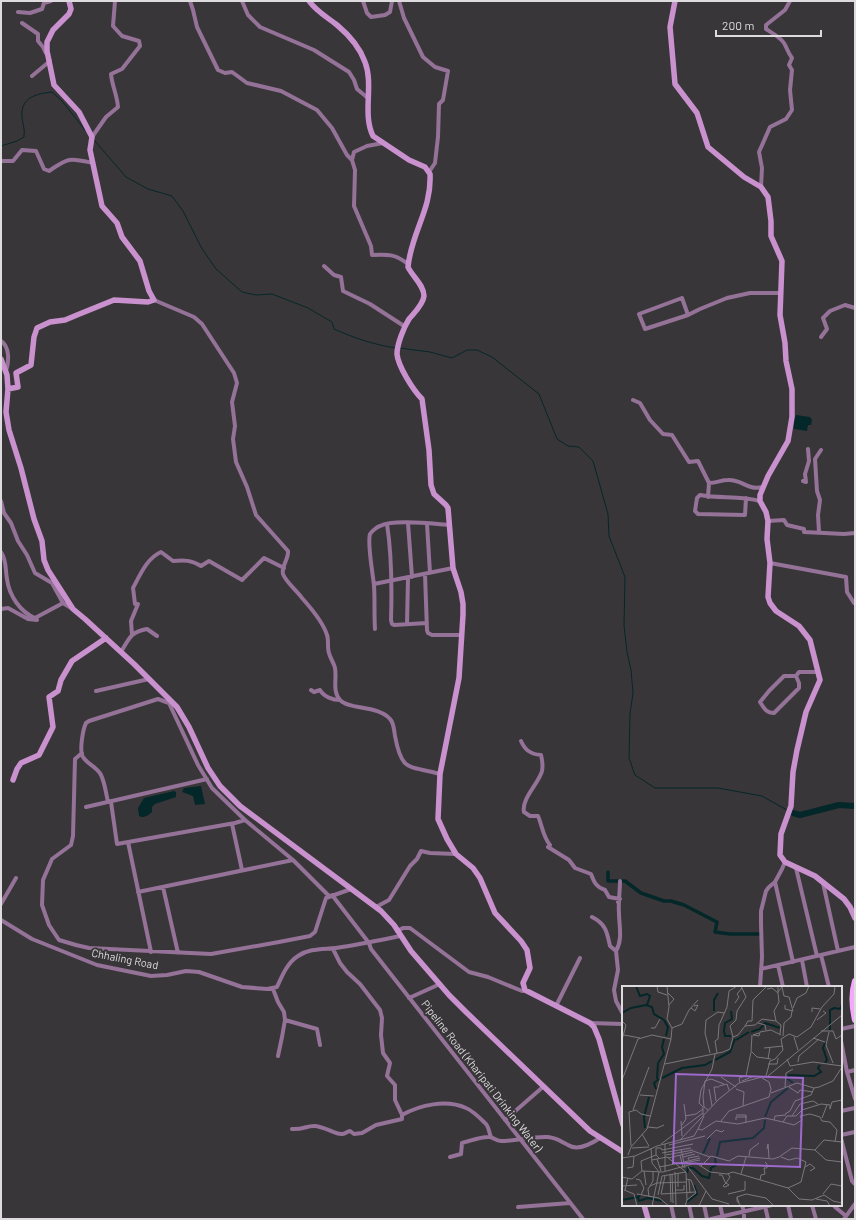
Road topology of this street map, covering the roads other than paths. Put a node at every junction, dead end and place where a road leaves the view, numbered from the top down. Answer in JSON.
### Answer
{"nodes":[{"id":1,"x":51,"y":1,"type":"edge"},
{"id":2,"x":69,"y":1,"type":"edge"},
{"id":3,"x":115,"y":1,"type":"edge"},
{"id":4,"x":190,"y":1,"type":"edge"},
{"id":5,"x":242,"y":1,"type":"edge"},
{"id":6,"x":309,"y":1,"type":"edge"},
{"id":7,"x":364,"y":1,"type":"edge"},
{"id":8,"x":392,"y":1,"type":"edge"},
{"id":9,"x":399,"y":1,"type":"edge"},
{"id":10,"x":675,"y":1,"type":"edge"},
{"id":11,"x":790,"y":1,"type":"edge"},
{"id":12,"x":18,"y":12,"type":"dead end"},
{"id":13,"x":22,"y":23,"type":"dead end"},
{"id":14,"x":50,"y":61,"type":"junction"},
{"id":15,"x":32,"y":76,"type":"dead end"},
{"id":16,"x":369,"y":99,"type":"junction"},
{"id":17,"x":92,"y":137,"type":"junction"},
{"id":18,"x":383,"y":143,"type":"junction"},
{"id":19,"x":352,"y":160,"type":"junction"},
{"id":20,"x":1,"y":162,"type":"edge"},
{"id":21,"x":93,"y":163,"type":"junction"},
{"id":22,"x":430,"y":172,"type":"junction"},
{"id":23,"x":761,"y":188,"type":"junction"},
{"id":24,"x":408,"y":264,"type":"junction"},
{"id":25,"x":324,"y":266,"type":"dead end"},
{"id":26,"x":781,"y":293,"type":"junction"},
{"id":27,"x":154,"y":300,"type":"junction"},
{"id":28,"x":855,"y":308,"type":"edge"},
{"id":29,"x":688,"y":316,"type":"junction"},
{"id":30,"x":404,"y":326,"type":"junction"},
{"id":31,"x":821,"y":337,"type":"dead end"},
{"id":32,"x":1,"y":341,"type":"edge"},
{"id":33,"x":1,"y":359,"type":"edge"},
{"id":34,"x":6,"y":371,"type":"junction"},
{"id":35,"x":8,"y":389,"type":"junction"},
{"id":36,"x":634,"y":400,"type":"dead end"},
{"id":37,"x":808,"y":449,"type":"dead end"},
{"id":38,"x":821,"y":450,"type":"dead end"},
{"id":39,"x":816,"y":482,"type":"junction"},
{"id":40,"x":709,"y":483,"type":"junction"},
{"id":41,"x":763,"y":487,"type":"junction"},
{"id":42,"x":708,"y":497,"type":"junction"},
{"id":43,"x":746,"y":498,"type":"junction"},
{"id":44,"x":1,"y":501,"type":"edge"},
{"id":45,"x":760,"y":501,"type":"junction"},
{"id":46,"x":768,"y":521,"type":"junction"},
{"id":47,"x":408,"y":523,"type":"junction"},
{"id":48,"x":387,"y":524,"type":"junction"},
{"id":49,"x":427,"y":524,"type":"junction"},
{"id":50,"x":450,"y":525,"type":"junction"},
{"id":51,"x":819,"y":532,"type":"junction"},
{"id":52,"x":855,"y":533,"type":"edge"},
{"id":53,"x":1,"y":552,"type":"edge"},
{"id":54,"x":770,"y":563,"type":"junction"},
{"id":55,"x":284,"y":568,"type":"junction"},
{"id":56,"x":454,"y":568,"type":"junction"},
{"id":57,"x":427,"y":574,"type":"junction"},
{"id":58,"x":410,"y":578,"type":"junction"},
{"id":59,"x":392,"y":581,"type":"junction"},
{"id":60,"x":374,"y":584,"type":"junction"},
{"id":61,"x":854,"y":602,"type":"edge"},
{"id":62,"x":63,"y":603,"type":"junction"},
{"id":63,"x":1,"y":609,"type":"edge"},
{"id":64,"x":73,"y":609,"type":"junction"},
{"id":65,"x":38,"y":618,"type":"junction"},
{"id":66,"x":427,"y":623,"type":"junction"},
{"id":67,"x":407,"y":624,"type":"junction"},
{"id":68,"x":375,"y":629,"type":"dead end"},
{"id":69,"x":132,"y":635,"type":"junction"},
{"id":70,"x":462,"y":635,"type":"junction"},
{"id":71,"x":157,"y":636,"type":"dead end"},
{"id":72,"x":106,"y":638,"type":"junction"},
{"id":73,"x":121,"y":652,"type":"junction"},
{"id":74,"x":818,"y":672,"type":"junction"},
{"id":75,"x":796,"y":676,"type":"junction"},
{"id":76,"x":150,"y":679,"type":"junction"},
{"id":77,"x":311,"y":690,"type":"dead end"},
{"id":78,"x":96,"y":691,"type":"dead end"},
{"id":79,"x":340,"y":700,"type":"junction"},
{"id":80,"x":521,"y":741,"type":"dead end"},
{"id":81,"x":82,"y":753,"type":"junction"},
{"id":82,"x":440,"y":774,"type":"junction"},
{"id":83,"x":207,"y":779,"type":"junction"},
{"id":84,"x":13,"y":780,"type":"dead end"},
{"id":85,"x":109,"y":802,"type":"junction"},
{"id":86,"x":86,"y":807,"type":"dead end"},
{"id":87,"x":245,"y":820,"type":"junction"},
{"id":88,"x":232,"y":824,"type":"junction"},
{"id":89,"x":128,"y":842,"type":"junction"},
{"id":90,"x":456,"y":854,"type":"junction"},
{"id":91,"x":293,"y":860,"type":"junction"},
{"id":92,"x":785,"y":862,"type":"junction"},
{"id":93,"x":796,"y":868,"type":"junction"},
{"id":94,"x":242,"y":870,"type":"junction"},
{"id":95,"x":16,"y":878,"type":"dead end"},
{"id":96,"x":620,"y":881,"type":"dead end"},
{"id":97,"x":775,"y":882,"type":"junction"},
{"id":98,"x":823,"y":882,"type":"junction"},
{"id":99,"x":163,"y":887,"type":"junction"},
{"id":100,"x":351,"y":889,"type":"junction"},
{"id":101,"x":138,"y":892,"type":"junction"},
{"id":102,"x":331,"y":896,"type":"junction"},
{"id":103,"x":619,"y":900,"type":"junction"},
{"id":104,"x":1,"y":904,"type":"edge"},
{"id":105,"x":376,"y":907,"type":"junction"},
{"id":106,"x":592,"y":917,"type":"dead end"},
{"id":107,"x":855,"y":918,"type":"edge"},
{"id":108,"x":1,"y":920,"type":"edge"},
{"id":109,"x":398,"y":934,"type":"junction"},
{"id":110,"x":369,"y":943,"type":"junction"},
{"id":111,"x":855,"y":947,"type":"edge"},
{"id":112,"x":333,"y":949,"type":"junction"},
{"id":113,"x":616,"y":951,"type":"junction"},
{"id":114,"x":838,"y":951,"type":"junction"},
{"id":115,"x":151,"y":952,"type":"junction"},
{"id":116,"x":178,"y":953,"type":"junction"},
{"id":117,"x":819,"y":956,"type":"junction"},
{"id":118,"x":580,"y":958,"type":"dead end"},
{"id":119,"x":802,"y":960,"type":"junction"},
{"id":120,"x":793,"y":962,"type":"junction"},
{"id":121,"x":778,"y":965,"type":"junction"},
{"id":122,"x":761,"y":969,"type":"junction"},
{"id":123,"x":855,"y":981,"type":"edge"},
{"id":124,"x":440,"y":984,"type":"junction"},
{"id":125,"x":760,"y":986,"type":"edge"},
{"id":126,"x":783,"y":986,"type":"edge"},
{"id":127,"x":807,"y":986,"type":"edge"},
{"id":128,"x":829,"y":986,"type":"edge"},
{"id":129,"x":272,"y":989,"type":"junction"},
{"id":130,"x":525,"y":990,"type":"junction"},
{"id":131,"x":409,"y":998,"type":"junction"},
{"id":132,"x":556,"y":1006,"type":"junction"},
{"id":133,"x":622,"y":1012,"type":"edge"},
{"id":134,"x":285,"y":1020,"type":"junction"},
{"id":135,"x":855,"y":1020,"type":"edge"},
{"id":136,"x":590,"y":1023,"type":"junction"},
{"id":137,"x":622,"y":1024,"type":"edge"},
{"id":138,"x":855,"y":1026,"type":"edge"},
{"id":139,"x":842,"y":1028,"type":"edge"},
{"id":140,"x":320,"y":1045,"type":"dead end"},
{"id":141,"x":842,"y":1046,"type":"edge"},
{"id":142,"x":278,"y":1056,"type":"dead end"},
{"id":143,"x":855,"y":1070,"type":"edge"},
{"id":144,"x":847,"y":1072,"type":"junction"},
{"id":145,"x":544,"y":1086,"type":"junction"},
{"id":146,"x":855,"y":1099,"type":"edge"},
{"id":147,"x":855,"y":1108,"type":"edge"},
{"id":148,"x":842,"y":1111,"type":"edge"},
{"id":149,"x":402,"y":1115,"type":"junction"},
{"id":150,"x":505,"y":1120,"type":"junction"},
{"id":151,"x":622,"y":1121,"type":"edge"},
{"id":152,"x":292,"y":1129,"type":"dead end"},
{"id":153,"x":855,"y":1132,"type":"edge"},
{"id":154,"x":842,"y":1135,"type":"edge"},
{"id":155,"x":491,"y":1137,"type":"junction"},
{"id":156,"x":600,"y":1138,"type":"junction"},
{"id":157,"x":519,"y":1139,"type":"junction"},
{"id":158,"x":842,"y":1142,"type":"edge"},
{"id":159,"x":622,"y":1151,"type":"edge"},
{"id":160,"x":450,"y":1157,"type":"dead end"},
{"id":161,"x":855,"y":1184,"type":"edge"},
{"id":162,"x":570,"y":1203,"type":"junction"},
{"id":163,"x":855,"y":1204,"type":"edge"},
{"id":164,"x":644,"y":1206,"type":"edge"},
{"id":165,"x":671,"y":1206,"type":"edge"},
{"id":166,"x":689,"y":1206,"type":"edge"},
{"id":167,"x":704,"y":1206,"type":"edge"},
{"id":168,"x":720,"y":1206,"type":"edge"},
{"id":169,"x":742,"y":1206,"type":"edge"},
{"id":170,"x":765,"y":1206,"type":"edge"},
{"id":171,"x":788,"y":1206,"type":"edge"},
{"id":172,"x":812,"y":1206,"type":"edge"},
{"id":173,"x":834,"y":1206,"type":"edge"},
{"id":174,"x":518,"y":1207,"type":"dead end"},
{"id":175,"x":744,"y":1212,"type":"junction"},
{"id":176,"x":723,"y":1218,"type":"edge"},
{"id":177,"x":845,"y":1218,"type":"edge"},
{"id":178,"x":583,"y":1219,"type":"edge"},
{"id":179,"x":648,"y":1219,"type":"edge"},
{"id":180,"x":674,"y":1219,"type":"edge"},
{"id":181,"x":692,"y":1219,"type":"edge"},
{"id":182,"x":707,"y":1219,"type":"edge"},
{"id":183,"x":711,"y":1219,"type":"edge"},
{"id":184,"x":744,"y":1219,"type":"edge"},
{"id":185,"x":768,"y":1219,"type":"edge"},
{"id":186,"x":792,"y":1219,"type":"edge"},
{"id":187,"x":816,"y":1219,"type":"edge"}],
"edges":[{"from":1,"to":12,"type":"street"},
{"from":2,"to":14,"type":"main road"},
{"from":3,"to":17,"type":"street"},
{"from":4,"to":19,"type":"street"},
{"from":5,"to":16,"type":"street"},
{"from":6,"to":16,"type":"main road"},
{"from":7,"to":8,"type":"street"},
{"from":9,"to":22,"type":"street"},
{"from":10,"to":23,"type":"main road"},
{"from":11,"to":23,"type":"street"},
{"from":13,"to":14,"type":"street"},
{"from":14,"to":15,"type":"street"},
{"from":14,"to":17,"type":"main road"},
{"from":16,"to":18,"type":"main road"},
{"from":17,"to":21,"type":"main road"},
{"from":18,"to":19,"type":"street"},
{"from":18,"to":22,"type":"main road"},
{"from":19,"to":24,"type":"street"},
{"from":20,"to":21,"type":"street"},
{"from":21,"to":27,"type":"main road"},
{"from":22,"to":24,"type":"main road"},
{"from":23,"to":26,"type":"main road"},
{"from":24,"to":30,"type":"main road"},
{"from":25,"to":30,"type":"street"},
{"from":26,"to":29,"type":"street"},
{"from":26,"to":41,"type":"main road"},
{"from":27,"to":35,"type":"main road"},
{"from":27,"to":55,"type":"street"},
{"from":28,"to":31,"type":"street"},
{"from":29,"to":29,"type":"street"},
{"from":30,"to":50,"type":"main road"},
{"from":32,"to":34,"type":"street"},
{"from":33,"to":34,"type":"main road"},
{"from":34,"to":35,"type":"main road"},
{"from":35,"to":64,"type":"main road"},
{"from":36,"to":40,"type":"street"},
{"from":37,"to":39,"type":"street"},
{"from":38,"to":39,"type":"street"},
{"from":39,"to":51,"type":"street"},
{"from":40,"to":41,"type":"street"},
{"from":40,"to":42,"type":"street"},
{"from":41,"to":45,"type":"main road"},
{"from":42,"to":43,"type":"street"},
{"from":42,"to":43,"type":"street"},
{"from":43,"to":45,"type":"street"},
{"from":44,"to":62,"type":"street"},
{"from":45,"to":46,"type":"main road"},
{"from":46,"to":51,"type":"street"},
{"from":46,"to":54,"type":"main road"},
{"from":47,"to":48,"type":"street"},
{"from":47,"to":49,"type":"street"},
{"from":47,"to":58,"type":"street"},
{"from":48,"to":59,"type":"street"},
{"from":48,"to":60,"type":"street"},
{"from":49,"to":50,"type":"street"},
{"from":49,"to":57,"type":"street"},
{"from":50,"to":56,"type":"main road"},
{"from":51,"to":52,"type":"street"},
{"from":53,"to":65,"type":"street"},
{"from":54,"to":61,"type":"street"},
{"from":54,"to":74,"type":"main road"},
{"from":55,"to":69,"type":"street"},
{"from":55,"to":79,"type":"street"},
{"from":56,"to":57,"type":"street"},
{"from":56,"to":70,"type":"main road"},
{"from":57,"to":58,"type":"street"},
{"from":57,"to":66,"type":"street"},
{"from":58,"to":59,"type":"street"},
{"from":58,"to":67,"type":"street"},
{"from":59,"to":60,"type":"street"},
{"from":59,"to":67,"type":"street"},
{"from":60,"to":68,"type":"street"},
{"from":62,"to":64,"type":"street"},
{"from":62,"to":65,"type":"street"},
{"from":63,"to":65,"type":"street"},
{"from":64,"to":72,"type":"main road"},
{"from":66,"to":67,"type":"street"},
{"from":66,"to":70,"type":"street"},
{"from":69,"to":71,"type":"street"},
{"from":69,"to":73,"type":"street"},
{"from":70,"to":82,"type":"main road"},
{"from":72,"to":73,"type":"main road"},
{"from":72,"to":84,"type":"main road"},
{"from":73,"to":76,"type":"main road"},
{"from":74,"to":75,"type":"street"},
{"from":74,"to":92,"type":"main road"},
{"from":75,"to":75,"type":"street"},
{"from":76,"to":78,"type":"street"},
{"from":76,"to":100,"type":"main road"},
{"from":77,"to":79,"type":"street"},
{"from":79,"to":82,"type":"street"},
{"from":80,"to":103,"type":"street"},
{"from":81,"to":83,"type":"street","name":"Pipeline Road (Kharipati Drinking Water)"},
{"from":81,"to":85,"type":"street"},
{"from":81,"to":115,"type":"street"},
{"from":82,"to":90,"type":"main road"},
{"from":83,"to":85,"type":"street"},
{"from":83,"to":87,"type":"street","name":"Pipeline Road (Kharipati Drinking Water)"},
{"from":85,"to":86,"type":"street"},
{"from":85,"to":89,"type":"street"},
{"from":87,"to":88,"type":"street"},
{"from":87,"to":91,"type":"street","name":"Pipeline Road (Kharipati Drinking Water)"},
{"from":88,"to":89,"type":"street"},
{"from":88,"to":94,"type":"street"},
{"from":89,"to":101,"type":"street"},
{"from":90,"to":105,"type":"street"},
{"from":90,"to":130,"type":"main road"},
{"from":91,"to":94,"type":"street"},
{"from":91,"to":102,"type":"street","name":"Pipeline Road (Kharipati Drinking Water)"},
{"from":92,"to":93,"type":"main road"},
{"from":92,"to":97,"type":"street"},
{"from":93,"to":98,"type":"main road"},
{"from":93,"to":117,"type":"street"},
{"from":94,"to":99,"type":"street"},
{"from":95,"to":104,"type":"street"},
{"from":96,"to":103,"type":"street"},
{"from":97,"to":120,"type":"street"},
{"from":97,"to":122,"type":"street"},
{"from":98,"to":107,"type":"main road"},
{"from":98,"to":114,"type":"street"},
{"from":99,"to":101,"type":"street"},
{"from":99,"to":116,"type":"street"},
{"from":100,"to":102,"type":"street"},
{"from":100,"to":105,"type":"main road"},
{"from":101,"to":115,"type":"street"},
{"from":102,"to":110,"type":"street","name":"Pipeline Road (Kharipati Drinking Water)"},
{"from":102,"to":116,"type":"street"},
{"from":103,"to":113,"type":"street"},
{"from":105,"to":109,"type":"main road"},
{"from":106,"to":113,"type":"street"},
{"from":108,"to":129,"type":"street","name":"Chhaling Road"},
{"from":109,"to":110,"type":"street"},
{"from":109,"to":124,"type":"main road"},
{"from":109,"to":130,"type":"street"},
{"from":110,"to":112,"type":"street"},
{"from":110,"to":131,"type":"street","name":"Pipeline Road (Kharipati Drinking Water)"},
{"from":111,"to":114,"type":"street"},
{"from":112,"to":129,"type":"street"},
{"from":112,"to":149,"type":"street"},
{"from":113,"to":133,"type":"street"},
{"from":114,"to":117,"type":"street"},
{"from":115,"to":116,"type":"street"},
{"from":117,"to":119,"type":"street"},
{"from":117,"to":128,"type":"street"},
{"from":118,"to":132,"type":"street"},
{"from":119,"to":120,"type":"street"},
{"from":119,"to":127,"type":"street"},
{"from":120,"to":121,"type":"street"},
{"from":121,"to":122,"type":"street"},
{"from":121,"to":126,"type":"street"},
{"from":122,"to":125,"type":"street"},
{"from":123,"to":135,"type":"main road"},
{"from":124,"to":131,"type":"street"},
{"from":124,"to":145,"type":"main road"},
{"from":129,"to":134,"type":"street"},
{"from":130,"to":132,"type":"main road"},
{"from":131,"to":150,"type":"street","name":"Pipeline Road (Kharipati Drinking Water)"},
{"from":132,"to":136,"type":"main road"},
{"from":134,"to":140,"type":"street"},
{"from":134,"to":142,"type":"street"},
{"from":136,"to":137,"type":"street"},
{"from":136,"to":151,"type":"main road"},
{"from":138,"to":139,"type":"street"},
{"from":141,"to":144,"type":"street"},
{"from":143,"to":144,"type":"street"},
{"from":144,"to":146,"type":"street"},
{"from":145,"to":150,"type":"street"},
{"from":145,"to":156,"type":"main road"},
{"from":147,"to":148,"type":"street"},
{"from":149,"to":152,"type":"street"},
{"from":149,"to":155,"type":"street"},
{"from":150,"to":157,"type":"street","name":"Pipeline Road (Kharipati Drinking Water)"},
{"from":153,"to":154,"type":"street"},
{"from":155,"to":157,"type":"street"},
{"from":155,"to":160,"type":"street"},
{"from":156,"to":157,"type":"street"},
{"from":156,"to":159,"type":"main road"},
{"from":157,"to":162,"type":"street","name":"Pipeline Road (Kharipati Drinking Water)"},
{"from":158,"to":161,"type":"street"},
{"from":162,"to":174,"type":"street"},
{"from":162,"to":178,"type":"street","name":"Pipeline Road (Kharipati Drinking Water)"},
{"from":163,"to":177,"type":"street"},
{"from":164,"to":179,"type":"main road"},
{"from":165,"to":180,"type":"street"},
{"from":166,"to":181,"type":"street"},
{"from":167,"to":182,"type":"street"},
{"from":168,"to":176,"type":"street"},
{"from":169,"to":175,"type":"street"},
{"from":170,"to":175,"type":"street"},
{"from":170,"to":185,"type":"street"},
{"from":171,"to":186,"type":"street"},
{"from":172,"to":187,"type":"street"},
{"from":173,"to":177,"type":"street"},
{"from":175,"to":176,"type":"street"},
{"from":175,"to":184,"type":"street"},
{"from":176,"to":183,"type":"street"}]}
